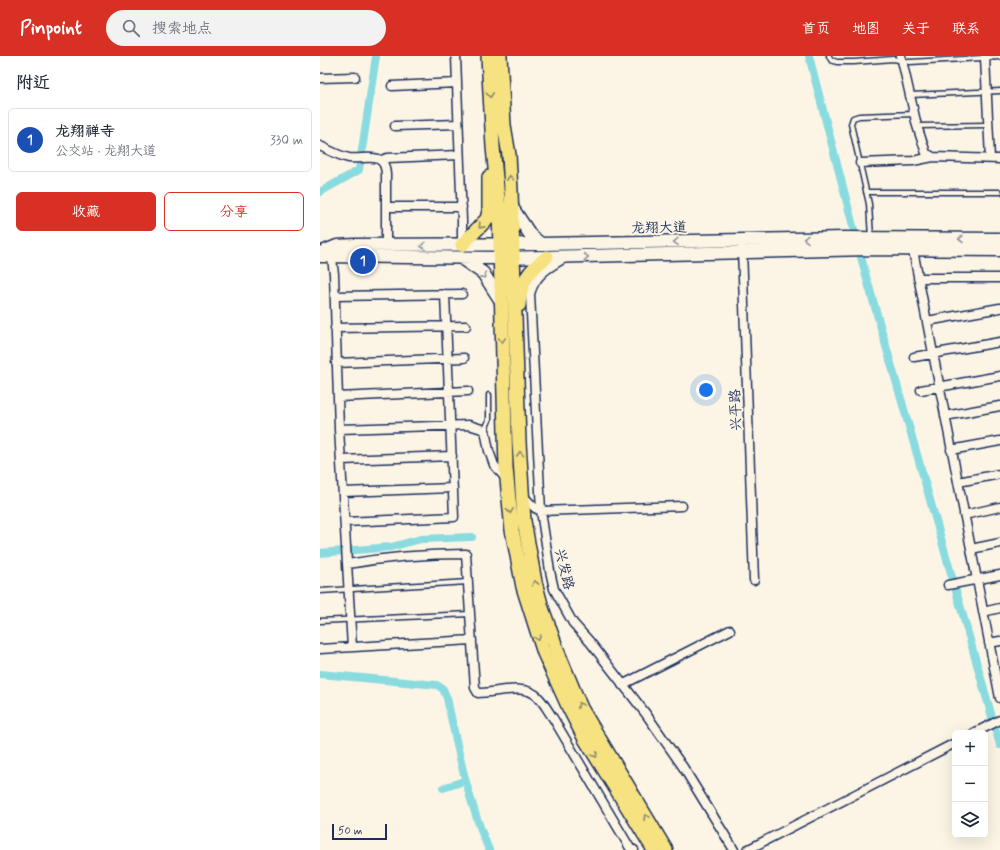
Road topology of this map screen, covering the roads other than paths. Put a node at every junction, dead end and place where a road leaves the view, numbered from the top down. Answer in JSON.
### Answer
{"nodes":[{"id":1,"x":456,"y":56,"type":"edge"},
{"id":2,"x":488,"y":56,"type":"edge"},
{"id":3,"x":500,"y":56,"type":"edge"},
{"id":4,"x":829,"y":56,"type":"edge"},
{"id":5,"x":1000,"y":57,"type":"edge"},
{"id":6,"x":986,"y":58,"type":"junction"},
{"id":7,"x":901,"y":59,"type":"edge"},
{"id":8,"x":355,"y":77,"type":"dead end"},
{"id":9,"x":320,"y":78,"type":"edge"},
{"id":10,"x":457,"y":83,"type":"junction"},
{"id":11,"x":392,"y":86,"type":"dead end"},
{"id":12,"x":987,"y":91,"type":"junction"},
{"id":13,"x":1000,"y":91,"type":"edge"},
{"id":14,"x":909,"y":95,"type":"junction"},
{"id":15,"x":914,"y":114,"type":"junction"},
{"id":16,"x":458,"y":124,"type":"junction"},
{"id":17,"x":395,"y":126,"type":"dead end"},
{"id":18,"x":917,"y":126,"type":"junction"},
{"id":19,"x":988,"y":126,"type":"junction"},
{"id":20,"x":320,"y":146,"type":"edge"},
{"id":21,"x":493,"y":148,"type":"junction"},
{"id":22,"x":459,"y":155,"type":"junction"},
{"id":23,"x":933,"y":158,"type":"junction"},
{"id":24,"x":990,"y":158,"type":"junction"},
{"id":25,"x":1000,"y":158,"type":"edge"},
{"id":26,"x":382,"y":160,"type":"junction"},
{"id":27,"x":860,"y":163,"type":"junction"},
{"id":28,"x":866,"y":192,"type":"junction"},
{"id":29,"x":1000,"y":192,"type":"edge"},
{"id":30,"x":511,"y":206,"type":"junction"},
{"id":31,"x":386,"y":207,"type":"junction"},
{"id":32,"x":462,"y":207,"type":"junction"},
{"id":33,"x":1000,"y":239,"type":"edge"},
{"id":34,"x":742,"y":240,"type":"junction"},
{"id":35,"x":868,"y":242,"type":"junction"},
{"id":36,"x":541,"y":244,"type":"junction"},
{"id":37,"x":847,"y":244,"type":"junction"},
{"id":38,"x":911,"y":244,"type":"junction"},
{"id":39,"x":462,"y":245,"type":"junction"},
{"id":40,"x":386,"y":246,"type":"junction"},
{"id":41,"x":1000,"y":250,"type":"edge"},
{"id":42,"x":506,"y":251,"type":"junction"},
{"id":43,"x":742,"y":252,"type":"junction"},
{"id":44,"x":326,"y":254,"type":"edge"},
{"id":45,"x":547,"y":257,"type":"junction"},
{"id":46,"x":568,"y":257,"type":"junction"},
{"id":47,"x":461,"y":258,"type":"junction"},
{"id":48,"x":918,"y":278,"type":"junction"},
{"id":49,"x":1000,"y":278,"type":"edge"},
{"id":50,"x":445,"y":294,"type":"junction"},
{"id":51,"x":462,"y":294,"type":"dead end"},
{"id":52,"x":335,"y":296,"type":"junction"},
{"id":53,"x":501,"y":301,"type":"junction"},
{"id":54,"x":1000,"y":308,"type":"edge"},
{"id":55,"x":926,"y":321,"type":"junction"},
{"id":56,"x":447,"y":326,"type":"junction"},
{"id":57,"x":466,"y":326,"type":"dead end"},
{"id":58,"x":335,"y":328,"type":"junction"},
{"id":59,"x":1000,"y":342,"type":"edge"},
{"id":60,"x":933,"y":353,"type":"junction"},
{"id":61,"x":914,"y":357,"type":"dead end"},
{"id":62,"x":464,"y":358,"type":"dead end"},
{"id":63,"x":448,"y":359,"type":"junction"},
{"id":64,"x":516,"y":362,"type":"junction"},
{"id":65,"x":336,"y":363,"type":"junction"},
{"id":66,"x":1000,"y":376,"type":"edge"},
{"id":67,"x":939,"y":387,"type":"junction"},
{"id":68,"x":921,"y":390,"type":"dead end"},
{"id":69,"x":468,"y":391,"type":"dead end"},
{"id":70,"x":449,"y":392,"type":"junction"},
{"id":71,"x":489,"y":395,"type":"dead end"},
{"id":72,"x":338,"y":397,"type":"junction"},
{"id":73,"x":1000,"y":406,"type":"edge"},
{"id":74,"x":945,"y":416,"type":"junction"},
{"id":75,"x":450,"y":426,"type":"junction"},
{"id":76,"x":339,"y":429,"type":"junction"},
{"id":77,"x":486,"y":430,"type":"junction"},
{"id":78,"x":1000,"y":441,"type":"edge"},
{"id":79,"x":952,"y":450,"type":"junction"},
{"id":80,"x":452,"y":456,"type":"junction"},
{"id":81,"x":341,"y":460,"type":"junction"},
{"id":82,"x":1000,"y":474,"type":"edge"},
{"id":83,"x":507,"y":480,"type":"junction"},
{"id":84,"x":958,"y":482,"type":"junction"},
{"id":85,"x":453,"y":488,"type":"junction"},
{"id":86,"x":343,"y":492,"type":"junction"},
{"id":87,"x":522,"y":496,"type":"junction"},
{"id":88,"x":682,"y":506,"type":"dead end"},
{"id":89,"x":1000,"y":507,"type":"edge"},
{"id":90,"x":541,"y":511,"type":"junction"},
{"id":91,"x":964,"y":514,"type":"junction"},
{"id":92,"x":345,"y":522,"type":"junction"},
{"id":93,"x":1000,"y":543,"type":"edge"},
{"id":94,"x":971,"y":549,"type":"junction"},
{"id":95,"x":347,"y":562,"type":"junction"},
{"id":96,"x":1000,"y":575,"type":"edge"},
{"id":97,"x":977,"y":579,"type":"junction"},
{"id":98,"x":754,"y":580,"type":"dead end"},
{"id":99,"x":468,"y":582,"type":"junction"},
{"id":100,"x":948,"y":585,"type":"dead end"},
{"id":101,"x":349,"y":589,"type":"junction"},
{"id":102,"x":320,"y":591,"type":"edge"},
{"id":103,"x":1000,"y":608,"type":"edge"},
{"id":104,"x":983,"y":612,"type":"junction"},
{"id":105,"x":470,"y":614,"type":"junction"},
{"id":106,"x":350,"y":619,"type":"junction"},
{"id":107,"x":320,"y":621,"type":"edge"},
{"id":108,"x":730,"y":630,"type":"dead end"},
{"id":109,"x":472,"y":640,"type":"junction"},
{"id":110,"x":1000,"y":641,"type":"edge"},
{"id":111,"x":989,"y":643,"type":"junction"},
{"id":112,"x":352,"y":647,"type":"junction"},
{"id":113,"x":320,"y":649,"type":"edge"},
{"id":114,"x":998,"y":674,"type":"edge"},
{"id":115,"x":622,"y":685,"type":"junction"},
{"id":116,"x":1000,"y":698,"type":"edge"},
{"id":117,"x":1000,"y":720,"type":"edge"},
{"id":118,"x":980,"y":730,"type":"edge"},
{"id":119,"x":952,"y":745,"type":"edge"},
{"id":120,"x":653,"y":846,"type":"edge"},
{"id":121,"x":634,"y":850,"type":"edge"},
{"id":122,"x":666,"y":850,"type":"edge"},
{"id":123,"x":734,"y":850,"type":"edge"},
{"id":124,"x":748,"y":850,"type":"edge"}],
"edges":[{"from":1,"to":10,"type":"street"},
{"from":2,"to":21,"type":"main road","one_way":true},
{"from":30,"to":3,"type":"main road","one_way":true},
{"from":4,"to":7,"type":"lane"},
{"from":5,"to":6,"type":"lane"},
{"from":6,"to":7,"type":"lane"},
{"from":6,"to":12,"type":"street"},
{"from":7,"to":14,"type":"street"},
{"from":8,"to":9,"type":"street"},
{"from":10,"to":11,"type":"street"},
{"from":10,"to":16,"type":"street"},
{"from":12,"to":13,"type":"lane"},
{"from":12,"to":14,"type":"lane"},
{"from":12,"to":19,"type":"street"},
{"from":14,"to":15,"type":"street"},
{"from":15,"to":18,"type":"street"},
{"from":15,"to":27,"type":"lane"},
{"from":16,"to":17,"type":"street"},
{"from":16,"to":22,"type":"street"},
{"from":18,"to":19,"type":"lane"},
{"from":18,"to":23,"type":"street"},
{"from":19,"to":24,"type":"street"},
{"from":20,"to":26,"type":"street"},
{"from":21,"to":39,"type":"main road","one_way":true},
{"from":21,"to":42,"type":"main road"},
{"from":22,"to":26,"type":"street"},
{"from":22,"to":32,"type":"street"},
{"from":23,"to":24,"type":"street"},
{"from":23,"to":27,"type":"street"},
{"from":24,"to":25,"type":"street"},
{"from":26,"to":31,"type":"street"},
{"from":27,"to":28,"type":"lane"},
{"from":28,"to":29,"type":"lane"},
{"from":28,"to":35,"type":"lane"},
{"from":30,"to":36,"type":"main road"},
{"from":30,"to":42,"type":"main road"},
{"from":31,"to":32,"type":"street"},
{"from":31,"to":40,"type":"street"},
{"from":32,"to":39,"type":"street"},
{"from":33,"to":38,"type":"main road","name":"龙翔大道","one_way":true},
{"from":34,"to":36,"type":"main road","name":"龙翔大道","one_way":true},
{"from":37,"to":34,"type":"main road","name":"龙翔大道","one_way":true},
{"from":34,"to":43,"type":"street","name":"兴平路"},
{"from":35,"to":37,"type":"main road","name":"龙翔大道"},
{"from":35,"to":38,"type":"main road","name":"龙翔大道"},
{"from":36,"to":42,"type":"main road","name":"龙翔大道"},
{"from":37,"to":43,"type":"main road","name":"龙翔大道"},
{"from":38,"to":41,"type":"main road","name":"龙翔大道"},
{"from":38,"to":48,"type":"street"},
{"from":39,"to":40,"type":"main road","name":"龙翔大道","one_way":true},
{"from":39,"to":42,"type":"main road","name":"龙翔大道"},
{"from":40,"to":44,"type":"main road","name":"龙翔大道"},
{"from":42,"to":45,"type":"main road","name":"龙翔大道"},
{"from":42,"to":47,"type":"main road","name":"龙翔大道"},
{"from":42,"to":53,"type":"main road"},
{"from":42,"to":64,"type":"main road"},
{"from":46,"to":43,"type":"main road","name":"龙翔大道","one_way":true},
{"from":43,"to":98,"type":"street","name":"兴平路"},
{"from":44,"to":47,"type":"main road","name":"龙翔大道"},
{"from":44,"to":52,"type":"street"},
{"from":45,"to":46,"type":"main road","name":"龙翔大道"},
{"from":45,"to":64,"type":"main road"},
{"from":46,"to":90,"type":"street","name":"兴发路"},
{"from":47,"to":53,"type":"main road","one_way":true},
{"from":48,"to":49,"type":"street"},
{"from":48,"to":55,"type":"street"},
{"from":50,"to":51,"type":"street"},
{"from":50,"to":52,"type":"street"},
{"from":50,"to":56,"type":"street"},
{"from":52,"to":58,"type":"street"},
{"from":53,"to":83,"type":"main road","one_way":true},
{"from":54,"to":55,"type":"street"},
{"from":55,"to":60,"type":"street"},
{"from":56,"to":57,"type":"street"},
{"from":56,"to":58,"type":"street"},
{"from":56,"to":63,"type":"street"},
{"from":58,"to":65,"type":"street"},
{"from":59,"to":60,"type":"street"},
{"from":60,"to":61,"type":"street"},
{"from":60,"to":67,"type":"street"},
{"from":62,"to":63,"type":"street"},
{"from":63,"to":65,"type":"street"},
{"from":63,"to":70,"type":"street"},
{"from":87,"to":64,"type":"main road","one_way":true},
{"from":65,"to":72,"type":"street"},
{"from":66,"to":67,"type":"street"},
{"from":67,"to":68,"type":"street"},
{"from":67,"to":74,"type":"street"},
{"from":69,"to":70,"type":"street"},
{"from":70,"to":72,"type":"street"},
{"from":70,"to":75,"type":"street"},
{"from":71,"to":77,"type":"lane"},
{"from":72,"to":76,"type":"street"},
{"from":73,"to":74,"type":"street"},
{"from":74,"to":79,"type":"street"},
{"from":75,"to":76,"type":"street"},
{"from":75,"to":77,"type":"street"},
{"from":75,"to":80,"type":"street"},
{"from":76,"to":81,"type":"street"},
{"from":77,"to":83,"type":"street"},
{"from":78,"to":79,"type":"street"},
{"from":79,"to":84,"type":"street"},
{"from":80,"to":81,"type":"street"},
{"from":80,"to":85,"type":"street"},
{"from":81,"to":86,"type":"street"},
{"from":82,"to":84,"type":"street"},
{"from":83,"to":87,"type":"street"},
{"from":83,"to":120,"type":"main road","one_way":true},
{"from":84,"to":91,"type":"street"},
{"from":85,"to":86,"type":"street"},
{"from":85,"to":92,"type":"street"},
{"from":86,"to":92,"type":"street"},
{"from":87,"to":90,"type":"street"},
{"from":120,"to":87,"type":"main road","one_way":true},
{"from":88,"to":90,"type":"street"},
{"from":89,"to":91,"type":"street"},
{"from":90,"to":115,"type":"street","name":"兴发路"},
{"from":91,"to":94,"type":"street"},
{"from":92,"to":95,"type":"street"},
{"from":93,"to":94,"type":"street"},
{"from":94,"to":97,"type":"street"},
{"from":95,"to":99,"type":"street"},
{"from":95,"to":101,"type":"street"},
{"from":96,"to":97,"type":"street"},
{"from":97,"to":100,"type":"street"},
{"from":97,"to":104,"type":"street"},
{"from":99,"to":101,"type":"lane"},
{"from":99,"to":105,"type":"street"},
{"from":101,"to":102,"type":"lane"},
{"from":101,"to":106,"type":"street"},
{"from":103,"to":104,"type":"street"},
{"from":104,"to":111,"type":"street"},
{"from":105,"to":106,"type":"lane"},
{"from":105,"to":109,"type":"street"},
{"from":106,"to":107,"type":"lane"},
{"from":106,"to":112,"type":"street"},
{"from":108,"to":115,"type":"street"},
{"from":109,"to":112,"type":"street"},
{"from":109,"to":121,"type":"street"},
{"from":110,"to":111,"type":"street"},
{"from":111,"to":114,"type":"street"},
{"from":112,"to":113,"type":"street"},
{"from":114,"to":116,"type":"street"},
{"from":115,"to":123,"type":"street","name":"兴发路"},
{"from":117,"to":118,"type":"street"},
{"from":119,"to":124,"type":"street"},
{"from":120,"to":122,"type":"main road"}]}
